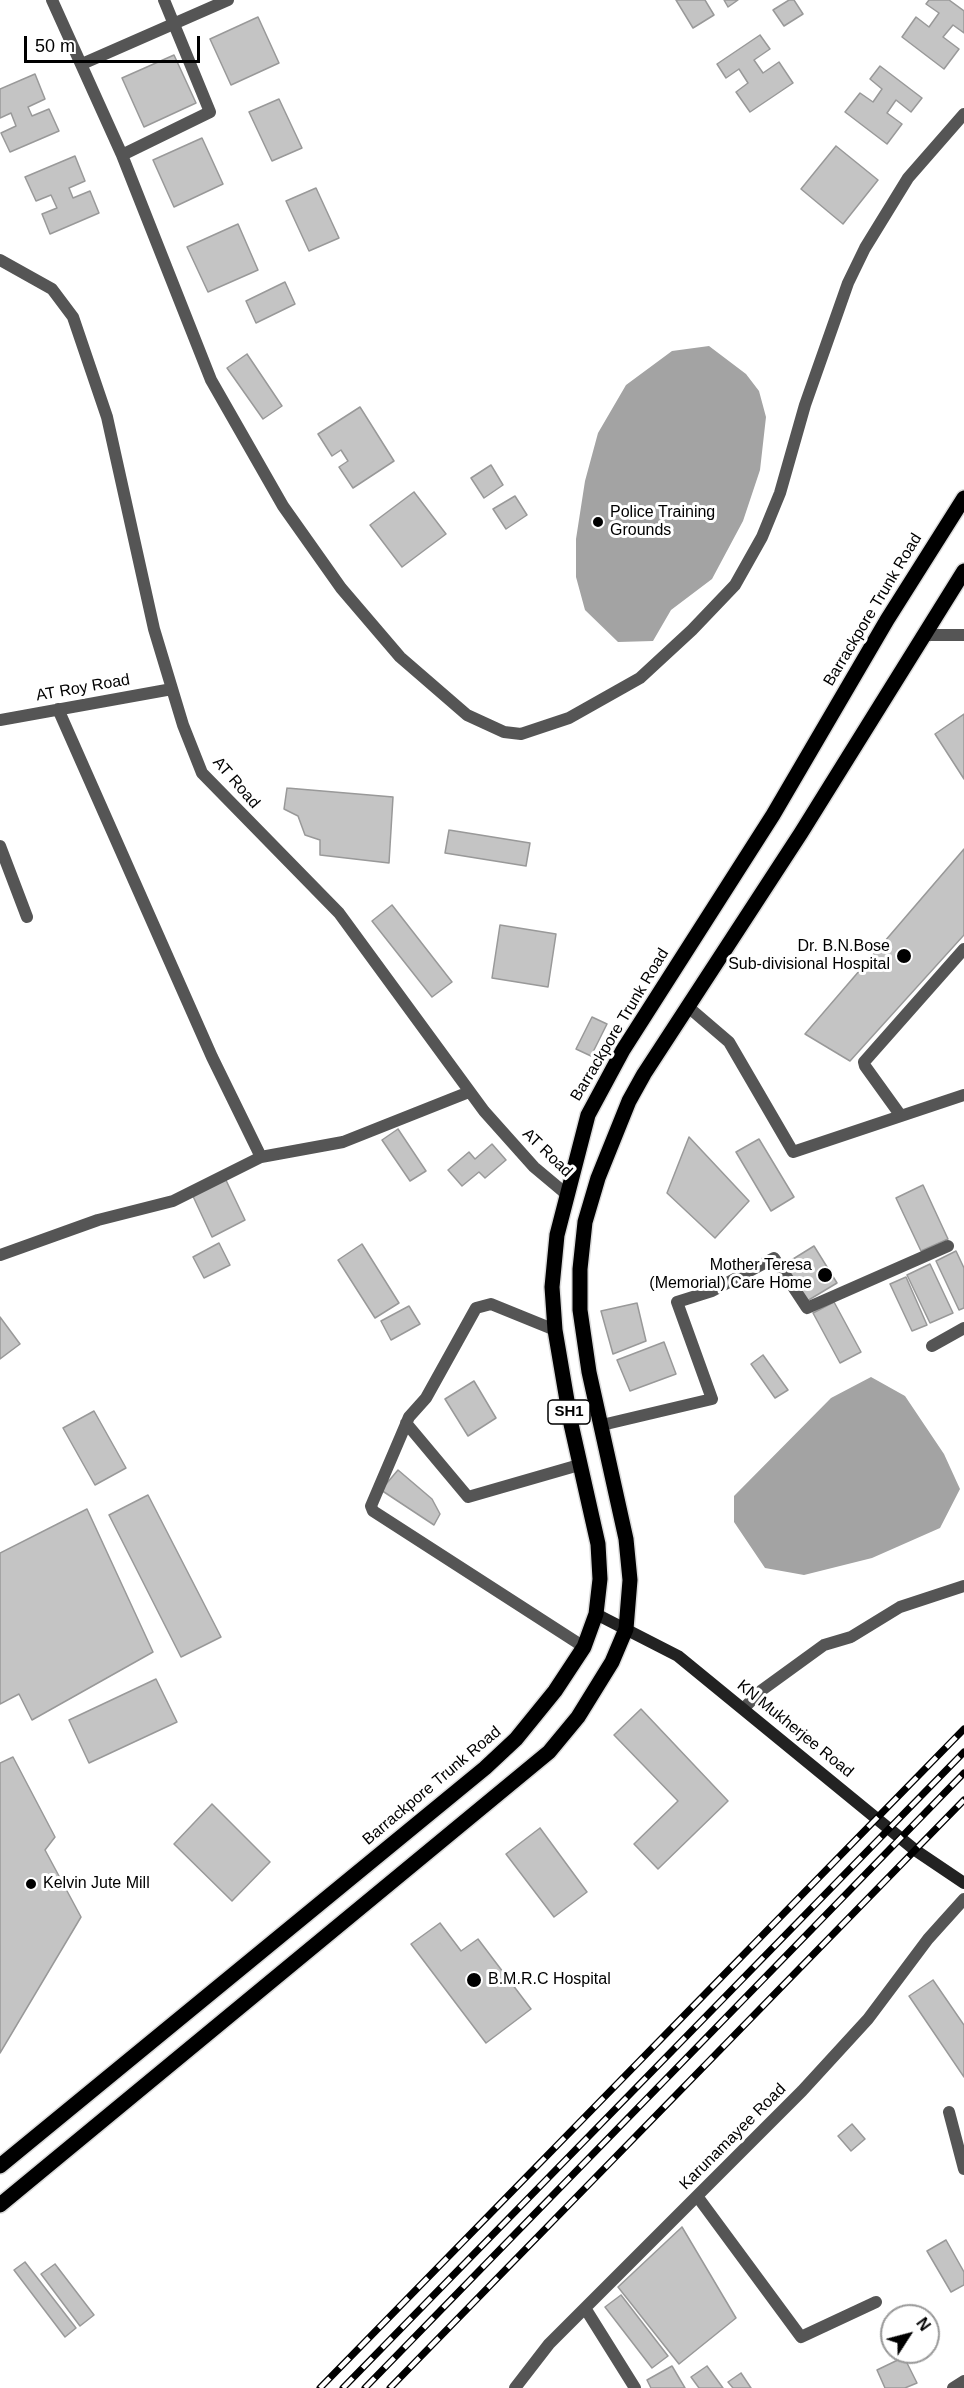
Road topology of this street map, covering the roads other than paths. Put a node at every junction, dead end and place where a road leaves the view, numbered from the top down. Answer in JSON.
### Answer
{"nodes":[{"id":1,"x":52,"y":0,"type":"edge"},
{"id":2,"x":164,"y":0,"type":"edge"},
{"id":3,"x":228,"y":0,"type":"edge"},
{"id":4,"x":174,"y":24,"type":"junction"},
{"id":5,"x":82,"y":64,"type":"junction"},
{"id":6,"x":964,"y":114,"type":"edge"},
{"id":7,"x":122,"y":155,"type":"junction"},
{"id":8,"x":0,"y":260,"type":"edge"},
{"id":9,"x":964,"y":498,"type":"edge"},
{"id":10,"x":964,"y":571,"type":"edge"},
{"id":11,"x":926,"y":635,"type":"junction"},
{"id":12,"x":964,"y":635,"type":"edge"},
{"id":13,"x":172,"y":689,"type":"junction"},
{"id":14,"x":58,"y":709,"type":"junction"},
{"id":15,"x":0,"y":720,"type":"edge"},
{"id":16,"x":0,"y":846,"type":"edge"},
{"id":17,"x":27,"y":916,"type":"dead end"},
{"id":18,"x":964,"y":949,"type":"edge"},
{"id":19,"x":687,"y":1006,"type":"junction"},
{"id":20,"x":469,"y":1092,"type":"junction"},
{"id":21,"x":964,"y":1095,"type":"edge"},
{"id":22,"x":901,"y":1116,"type":"junction"},
{"id":23,"x":261,"y":1157,"type":"junction"},
{"id":24,"x":565,"y":1193,"type":"junction"},
{"id":25,"x":948,"y":1246,"type":"dead end"},
{"id":26,"x":0,"y":1255,"type":"edge"},
{"id":27,"x":964,"y":1328,"type":"edge"},
{"id":28,"x":555,"y":1330,"type":"junction"},
{"id":29,"x":932,"y":1346,"type":"dead end"},
{"id":30,"x":406,"y":1424,"type":"junction"},
{"id":31,"x":602,"y":1425,"type":"junction"},
{"id":32,"x":579,"y":1465,"type":"junction"},
{"id":33,"x":964,"y":1586,"type":"edge"},
{"id":34,"x":596,"y":1614,"type":"junction"},
{"id":35,"x":626,"y":1629,"type":"junction"},
{"id":36,"x":584,"y":1647,"type":"junction"},
{"id":37,"x":744,"y":1708,"type":"junction"},
{"id":38,"x":963,"y":1879,"type":"edge"},
{"id":39,"x":964,"y":1899,"type":"edge"},
{"id":40,"x":949,"y":2112,"type":"dead end"},
{"id":41,"x":0,"y":2166,"type":"edge"},
{"id":42,"x":964,"y":2169,"type":"edge"},
{"id":43,"x":696,"y":2196,"type":"junction"},
{"id":44,"x":0,"y":2205,"type":"edge"},
{"id":45,"x":876,"y":2302,"type":"dead end"},
{"id":46,"x":585,"y":2308,"type":"junction"},
{"id":47,"x":964,"y":2381,"type":"edge"},
{"id":48,"x":515,"y":2388,"type":"edge"},
{"id":49,"x":635,"y":2388,"type":"edge"},
{"id":50,"x":953,"y":2388,"type":"edge"}],
"edges":[{"from":1,"to":5,"type":"street"},
{"from":2,"to":4,"type":"street"},
{"from":3,"to":4,"type":"street"},
{"from":4,"to":5,"type":"street"},
{"from":4,"to":7,"type":"street"},
{"from":5,"to":7,"type":"street"},
{"from":6,"to":7,"type":"street"},
{"from":8,"to":13,"type":"street","name":"AT Road"},
{"from":9,"to":24,"type":"main road","name":"Barrackpore Trunk Road","number":"SH1"},
{"from":10,"to":11,"type":"main road","number":"SH1"},
{"from":11,"to":12,"type":"street"},
{"from":11,"to":19,"type":"main road","number":"SH1"},
{"from":13,"to":14,"type":"street","name":"AT Roy Road"},
{"from":13,"to":20,"type":"street","name":"AT Road"},
{"from":14,"to":15,"type":"street","name":"AT Roy Road"},
{"from":14,"to":23,"type":"street"},
{"from":16,"to":17,"type":"street"},
{"from":18,"to":22,"type":"street"},
{"from":19,"to":22,"type":"street"},
{"from":19,"to":31,"type":"main road","number":"SH1"},
{"from":20,"to":23,"type":"street"},
{"from":20,"to":24,"type":"street","name":"AT Road"},
{"from":21,"to":22,"type":"street"},
{"from":23,"to":26,"type":"street"},
{"from":24,"to":28,"type":"main road","name":"Barrackpore Trunk Road","number":"SH1"},
{"from":25,"to":31,"type":"street"},
{"from":27,"to":29,"type":"street"},
{"from":28,"to":30,"type":"street"},
{"from":28,"to":32,"type":"main road","name":"Barrackpore Trunk Road","number":"SH1"},
{"from":30,"to":32,"type":"street"},
{"from":30,"to":36,"type":"street"},
{"from":31,"to":35,"type":"main road","number":"SH1"},
{"from":32,"to":34,"type":"main road","name":"Barrackpore Trunk Road","number":"SH1"},
{"from":33,"to":37,"type":"street"},
{"from":34,"to":35,"type":"street","name":"KN Mukherjee Road"},
{"from":34,"to":36,"type":"main road","name":"Barrackpore Trunk Road","number":"SH1"},
{"from":35,"to":37,"type":"street","name":"KN Mukherjee Road"},
{"from":35,"to":44,"type":"main road","number":"SH1"},
{"from":36,"to":41,"type":"main road","name":"Barrackpore Trunk Road","number":"SH1"},
{"from":37,"to":38,"type":"street","name":"KN Mukherjee Road"},
{"from":39,"to":43,"type":"street","name":"Karunamayee Road"},
{"from":40,"to":42,"type":"street"},
{"from":43,"to":45,"type":"street"},
{"from":43,"to":46,"type":"street","name":"Karunamayee Road"},
{"from":46,"to":48,"type":"street","name":"Karunamayee Road"},
{"from":46,"to":49,"type":"street"},
{"from":47,"to":50,"type":"street"}]}
